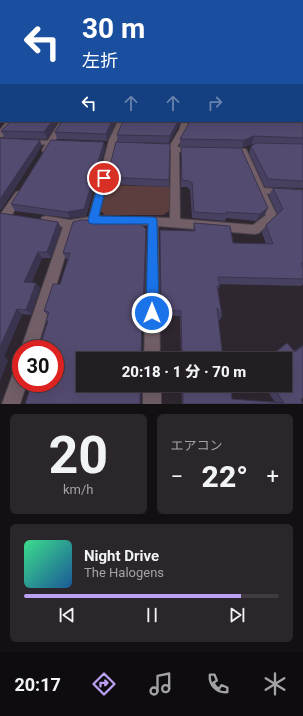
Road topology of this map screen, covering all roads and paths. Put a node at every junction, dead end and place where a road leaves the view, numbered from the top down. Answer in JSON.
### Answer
{"nodes":[{"id":1,"x":9,"y":122,"type":"edge"},
{"id":2,"x":63,"y":122,"type":"edge"},
{"id":3,"x":121,"y":122,"type":"edge"},
{"id":4,"x":185,"y":122,"type":"edge"},
{"id":5,"x":0,"y":135,"type":"edge"},
{"id":6,"x":0,"y":141,"type":"edge"},
{"id":7,"x":51,"y":143,"type":"junction"},
{"id":8,"x":66,"y":143,"type":"edge"},
{"id":9,"x":252,"y":147,"type":"edge"},
{"id":10,"x":171,"y":148,"type":"junction"},
{"id":11,"x":206,"y":150,"type":"edge"},
{"id":12,"x":221,"y":150,"type":"edge"},
{"id":13,"x":243,"y":150,"type":"junction"},
{"id":14,"x":43,"y":156,"type":"edge"},
{"id":15,"x":22,"y":189,"type":"edge"},
{"id":16,"x":262,"y":191,"type":"junction"},
{"id":17,"x":303,"y":193,"type":"edge"},
{"id":18,"x":3,"y":214,"type":"edge"},
{"id":19,"x":20,"y":217,"type":"edge"},
{"id":20,"x":34,"y":219,"type":"edge"},
{"id":21,"x":93,"y":220,"type":"junction"},
{"id":22,"x":153,"y":221,"type":"junction"},
{"id":23,"x":175,"y":222,"type":"junction"},
{"id":24,"x":70,"y":224,"type":"junction"},
{"id":25,"x":32,"y":340,"type":"edge"},
{"id":26,"x":152,"y":352,"type":"edge"},
{"id":27,"x":15,"y":392,"type":"edge"},
{"id":28,"x":152,"y":392,"type":"edge"},
{"id":29,"x":11,"y":404,"type":"edge"},
{"id":30,"x":152,"y":404,"type":"edge"}],
"edges":[{"from":1,"to":5,"type":"street"},
{"from":2,"to":7,"type":"street"},
{"from":3,"to":21,"type":"street"},
{"from":4,"to":10,"type":"street"},
{"from":6,"to":7,"type":"street"},
{"from":7,"to":8,"type":"street"},
{"from":7,"to":14,"type":"street"},
{"from":9,"to":13,"type":"street"},
{"from":10,"to":11,"type":"street"},
{"from":10,"to":23,"type":"street"},
{"from":12,"to":13,"type":"street"},
{"from":13,"to":16,"type":"street"},
{"from":15,"to":18,"type":"street"},
{"from":16,"to":17,"type":"street"},
{"from":16,"to":23,"type":"street"},
{"from":18,"to":19,"type":"street"},
{"from":20,"to":24,"type":"street"},
{"from":21,"to":22,"type":"street"},
{"from":21,"to":24,"type":"street"},
{"from":22,"to":23,"type":"street"},
{"from":22,"to":26,"type":"street"},
{"from":24,"to":25,"type":"street"},
{"from":27,"to":29,"type":"street"},
{"from":28,"to":30,"type":"street"}]}
